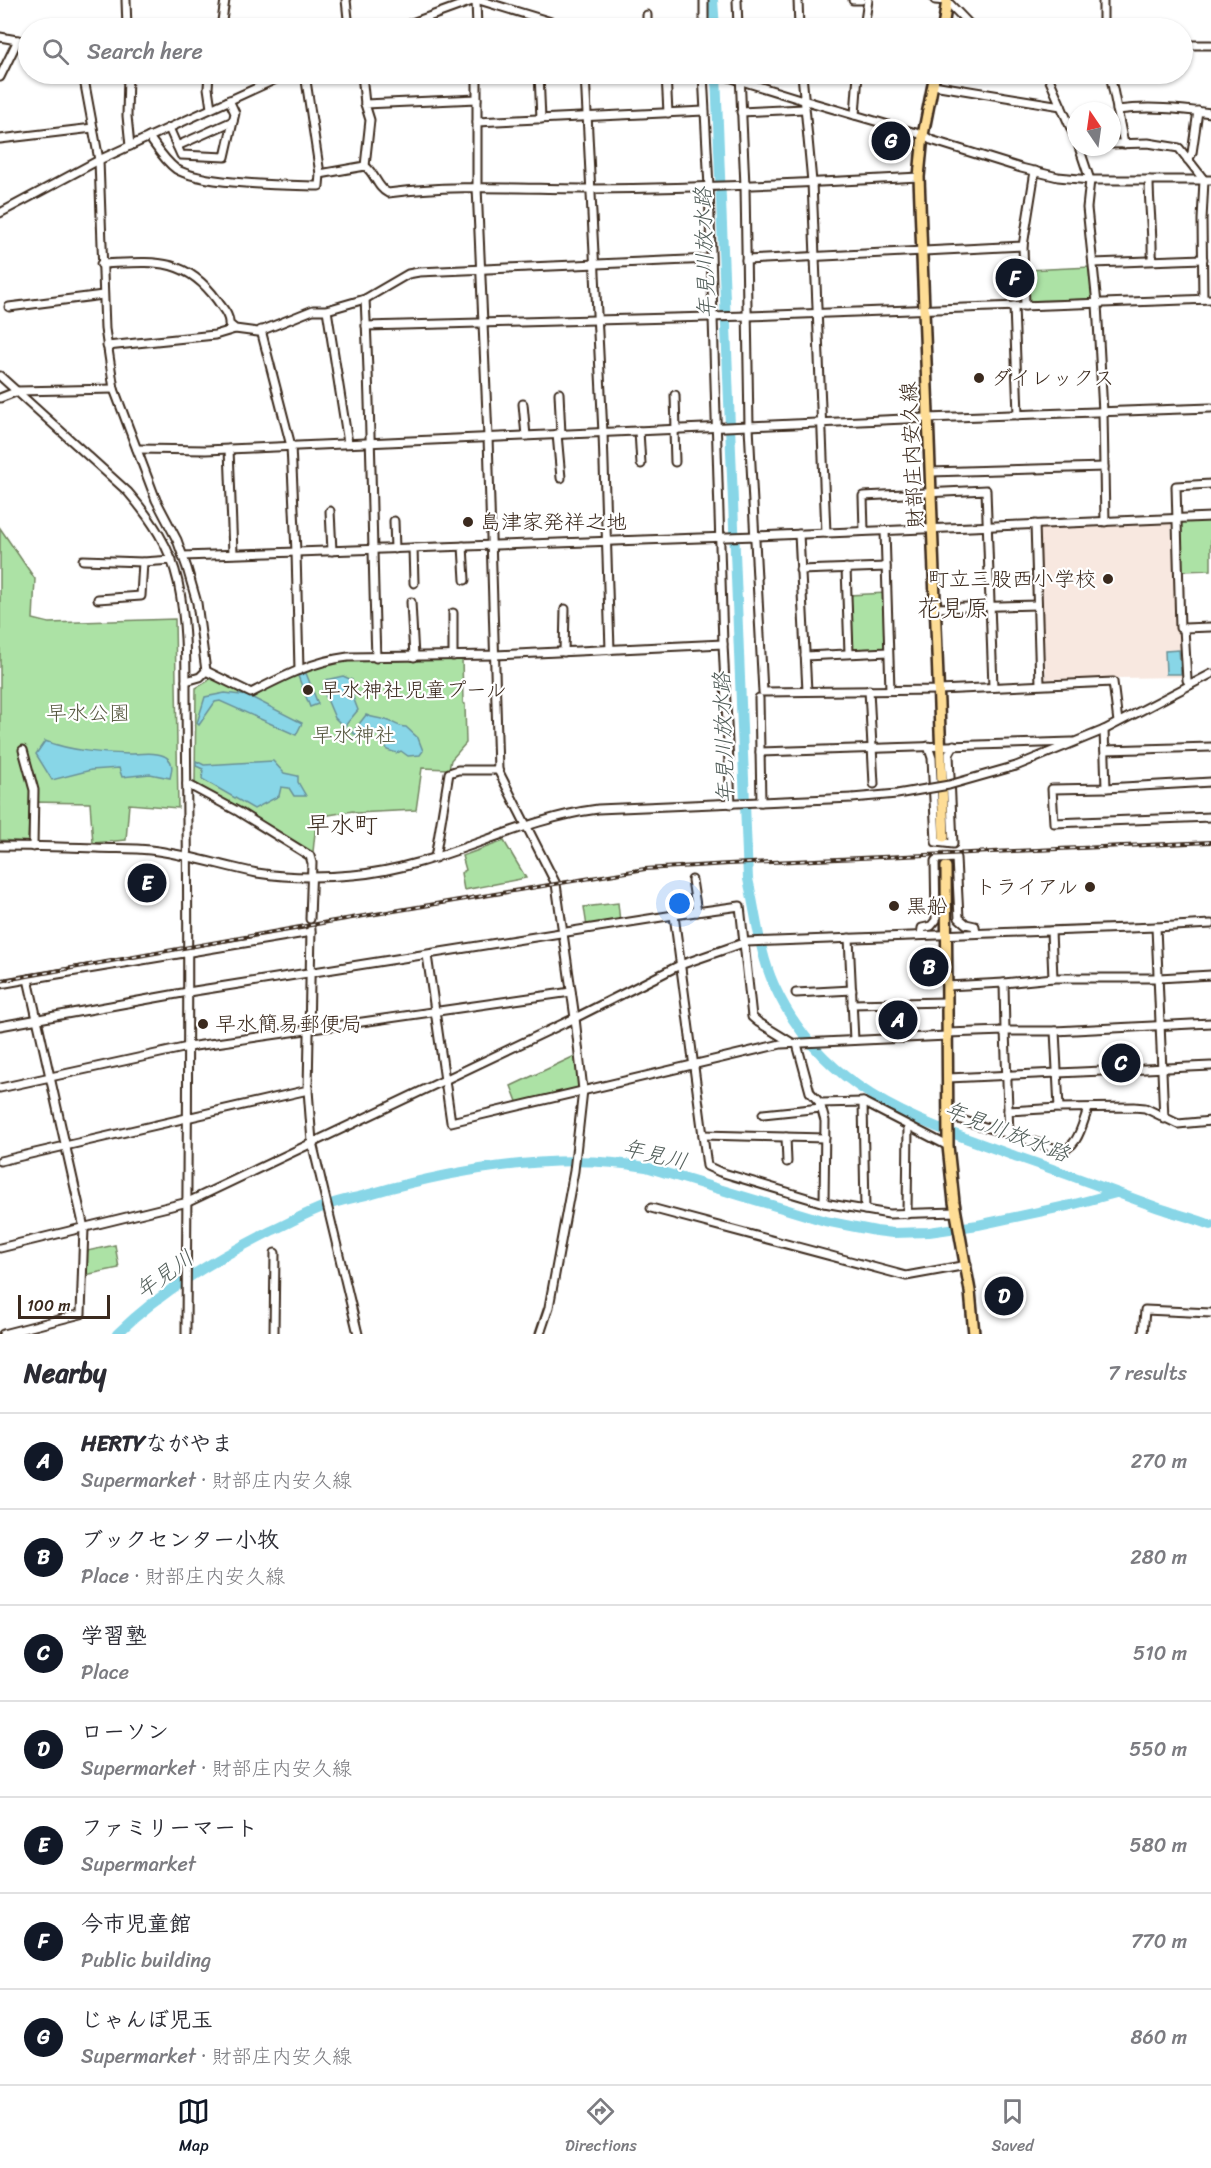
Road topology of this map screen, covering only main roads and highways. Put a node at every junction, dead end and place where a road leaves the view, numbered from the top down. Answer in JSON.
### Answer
{"nodes":[{"id":1,"x":947,"y":0,"type":"edge"},
{"id":2,"x":944,"y":18,"type":"edge"},
{"id":3,"x":933,"y":84,"type":"edge"},
{"id":4,"x":944,"y":837,"type":"tunnel mouth"},
{"id":5,"x":946,"y":867,"type":"tunnel mouth"},
{"id":6,"x":974,"y":1334,"type":"edge"}],
"edges":[{"from":1,"to":2,"type":"main road"},
{"from":3,"to":4,"type":"main road","name":"財部庄内安久線"},
{"from":5,"to":6,"type":"main road"}]}
